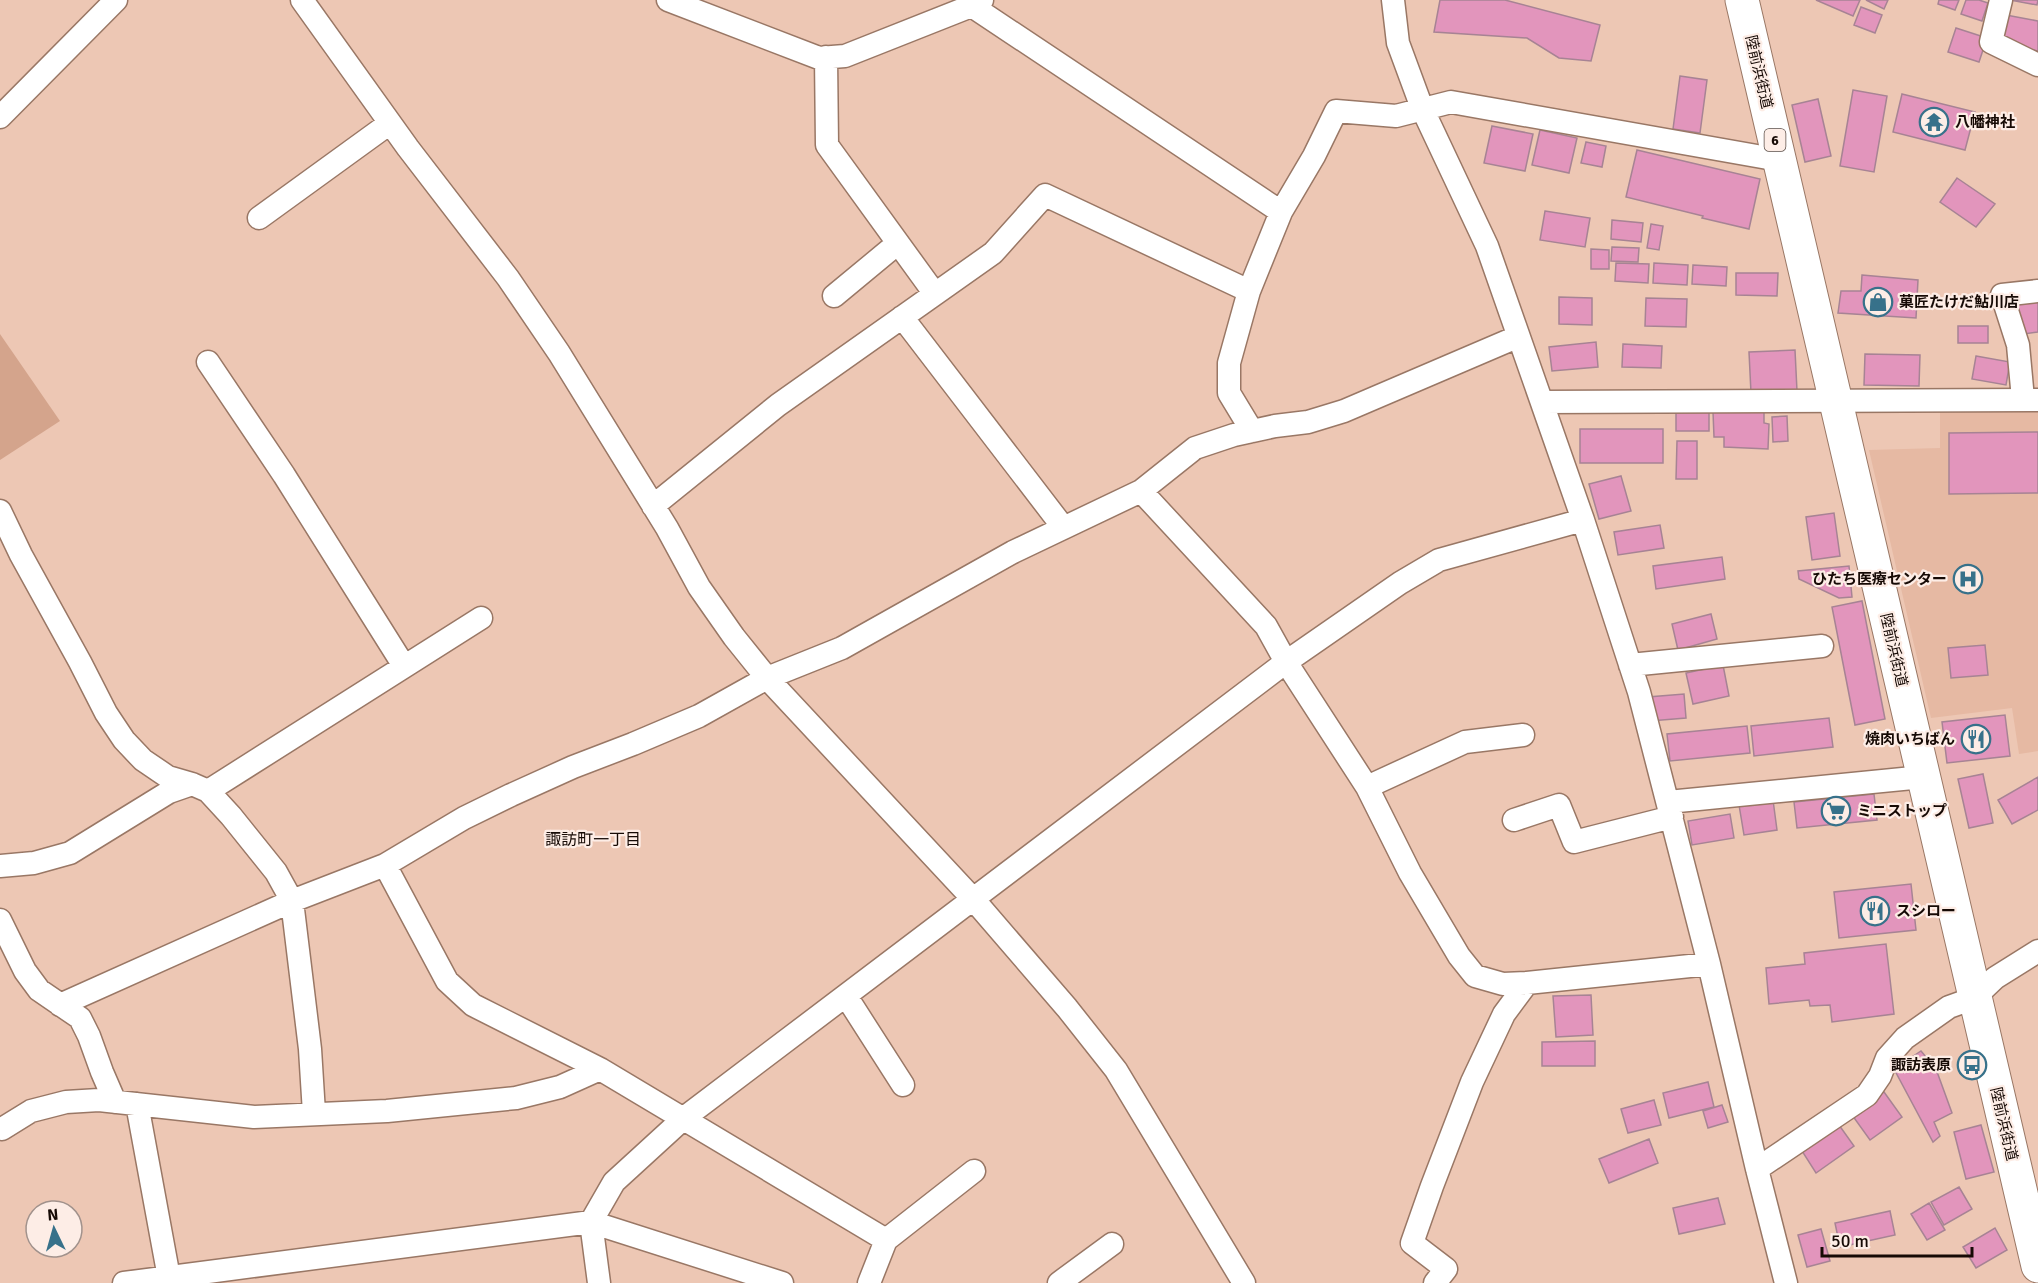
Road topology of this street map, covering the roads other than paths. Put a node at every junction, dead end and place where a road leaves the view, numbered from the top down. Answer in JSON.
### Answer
{"nodes":[{"id":1,"x":116,"y":0,"type":"edge"},
{"id":2,"x":302,"y":0,"type":"edge"},
{"id":3,"x":668,"y":0,"type":"edge"},
{"id":4,"x":1393,"y":0,"type":"edge"},
{"id":5,"x":1743,"y":0,"type":"edge"},
{"id":6,"x":2001,"y":0,"type":"edge"},
{"id":7,"x":977,"y":3,"type":"edge"},
{"id":8,"x":826,"y":57,"type":"junction"},
{"id":9,"x":2038,"y":65,"type":"edge"},
{"id":10,"x":1422,"y":108,"type":"junction"},
{"id":11,"x":0,"y":117,"type":"edge"},
{"id":12,"x":390,"y":123,"type":"junction"},
{"id":13,"x":1779,"y":159,"type":"junction"},
{"id":14,"x":1281,"y":212,"type":"junction"},
{"id":15,"x":259,"y":218,"type":"dead end"},
{"id":16,"x":898,"y":243,"type":"junction"},
{"id":17,"x":1250,"y":291,"type":"junction"},
{"id":18,"x":2038,"y":291,"type":"edge"},
{"id":19,"x":935,"y":294,"type":"junction"},
{"id":20,"x":834,"y":296,"type":"dead end"},
{"id":21,"x":902,"y":317,"type":"junction"},
{"id":22,"x":1517,"y":337,"type":"junction"},
{"id":23,"x":208,"y":362,"type":"dead end"},
{"id":24,"x":2030,"y":400,"type":"edge"},
{"id":25,"x":1836,"y":401,"type":"junction"},
{"id":26,"x":1542,"y":402,"type":"junction"},
{"id":27,"x":1252,"y":431,"type":"junction"},
{"id":28,"x":1141,"y":491,"type":"junction"},
{"id":29,"x":653,"y":506,"type":"junction"},
{"id":30,"x":0,"y":511,"type":"edge"},
{"id":31,"x":1583,"y":520,"type":"junction"},
{"id":32,"x":1064,"y":527,"type":"junction"},
{"id":33,"x":481,"y":618,"type":"dead end"},
{"id":34,"x":1822,"y":646,"type":"dead end"},
{"id":35,"x":1286,"y":662,"type":"junction"},
{"id":36,"x":1630,"y":665,"type":"junction"},
{"id":37,"x":404,"y":666,"type":"junction"},
{"id":38,"x":767,"y":678,"type":"junction"},
{"id":39,"x":1523,"y":735,"type":"dead end"},
{"id":40,"x":1923,"y":777,"type":"junction"},
{"id":41,"x":200,"y":788,"type":"junction"},
{"id":42,"x":1367,"y":788,"type":"junction"},
{"id":43,"x":1670,"y":809,"type":"junction"},
{"id":44,"x":1514,"y":820,"type":"dead end"},
{"id":45,"x":384,"y":865,"type":"junction"},
{"id":46,"x":0,"y":867,"type":"edge"},
{"id":47,"x":974,"y":900,"type":"junction"},
{"id":48,"x":292,"y":901,"type":"junction"},
{"id":49,"x":0,"y":920,"type":"edge"},
{"id":50,"x":2038,"y":951,"type":"edge"},
{"id":51,"x":1709,"y":964,"type":"junction"},
{"id":52,"x":1527,"y":983,"type":"junction"},
{"id":53,"x":846,"y":996,"type":"junction"},
{"id":54,"x":1974,"y":998,"type":"junction"},
{"id":55,"x":60,"y":1005,"type":"junction"},
{"id":56,"x":600,"y":1070,"type":"junction"},
{"id":57,"x":903,"y":1085,"type":"dead end"},
{"id":58,"x":126,"y":1103,"type":"junction"},
{"id":59,"x":314,"y":1113,"type":"junction"},
{"id":60,"x":684,"y":1118,"type":"junction"},
{"id":61,"x":2,"y":1129,"type":"dead end"},
{"id":62,"x":1757,"y":1169,"type":"junction"},
{"id":63,"x":974,"y":1172,"type":"dead end"},
{"id":64,"x":591,"y":1222,"type":"junction"},
{"id":65,"x":886,"y":1240,"type":"junction"},
{"id":66,"x":1112,"y":1244,"type":"dead end"},
{"id":67,"x":2036,"y":1250,"type":"edge"},
{"id":68,"x":169,"y":1280,"type":"edge"},
{"id":69,"x":124,"y":1283,"type":"edge"},
{"id":70,"x":599,"y":1283,"type":"edge"},
{"id":71,"x":782,"y":1283,"type":"edge"},
{"id":72,"x":870,"y":1283,"type":"edge"},
{"id":73,"x":1059,"y":1283,"type":"edge"},
{"id":74,"x":1244,"y":1283,"type":"edge"},
{"id":75,"x":1435,"y":1283,"type":"edge"},
{"id":76,"x":1786,"y":1283,"type":"edge"}],
"edges":[{"from":1,"to":11,"type":"street"},
{"from":2,"to":12,"type":"street"},
{"from":3,"to":8,"type":"street"},
{"from":4,"to":10,"type":"street"},
{"from":5,"to":13,"type":"highway","name":"陸前浜街道","number":"6"},
{"from":6,"to":9,"type":"street"},
{"from":7,"to":8,"type":"street"},
{"from":7,"to":14,"type":"street"},
{"from":8,"to":16,"type":"street"},
{"from":10,"to":13,"type":"street"},
{"from":10,"to":14,"type":"street"},
{"from":10,"to":22,"type":"street"},
{"from":12,"to":15,"type":"street"},
{"from":12,"to":29,"type":"street"},
{"from":13,"to":25,"type":"highway","name":"陸前浜街道","number":"6"},
{"from":14,"to":17,"type":"street"},
{"from":16,"to":19,"type":"street"},
{"from":16,"to":20,"type":"street"},
{"from":17,"to":19,"type":"street"},
{"from":17,"to":27,"type":"street"},
{"from":18,"to":24,"type":"street"},
{"from":19,"to":21,"type":"street"},
{"from":21,"to":29,"type":"street"},
{"from":21,"to":32,"type":"street"},
{"from":22,"to":26,"type":"street"},
{"from":22,"to":27,"type":"street"},
{"from":23,"to":37,"type":"street"},
{"from":24,"to":25,"type":"street"},
{"from":25,"to":26,"type":"street"},
{"from":25,"to":40,"type":"highway","name":"陸前浜街道","number":"6"},
{"from":26,"to":31,"type":"street"},
{"from":27,"to":28,"type":"street"},
{"from":28,"to":32,"type":"street"},
{"from":28,"to":35,"type":"street"},
{"from":29,"to":38,"type":"street"},
{"from":30,"to":41,"type":"street"},
{"from":31,"to":35,"type":"street"},
{"from":31,"to":36,"type":"street"},
{"from":32,"to":38,"type":"street"},
{"from":33,"to":37,"type":"street"},
{"from":34,"to":36,"type":"street"},
{"from":35,"to":42,"type":"street"},
{"from":35,"to":47,"type":"street"},
{"from":36,"to":43,"type":"street"},
{"from":37,"to":41,"type":"street"},
{"from":38,"to":45,"type":"street"},
{"from":38,"to":47,"type":"street"},
{"from":39,"to":42,"type":"street"},
{"from":40,"to":43,"type":"street"},
{"from":40,"to":54,"type":"highway","name":"陸前浜街道","number":"6"},
{"from":41,"to":46,"type":"street"},
{"from":41,"to":48,"type":"street"},
{"from":42,"to":52,"type":"street"},
{"from":43,"to":44,"type":"street"},
{"from":43,"to":51,"type":"street"},
{"from":45,"to":48,"type":"street"},
{"from":45,"to":56,"type":"street"},
{"from":47,"to":53,"type":"street"},
{"from":47,"to":74,"type":"street"},
{"from":48,"to":55,"type":"street"},
{"from":48,"to":59,"type":"street"},
{"from":49,"to":55,"type":"street"},
{"from":50,"to":54,"type":"street"},
{"from":51,"to":52,"type":"street"},
{"from":51,"to":62,"type":"street"},
{"from":52,"to":75,"type":"street"},
{"from":53,"to":57,"type":"street"},
{"from":53,"to":60,"type":"street"},
{"from":54,"to":62,"type":"street"},
{"from":54,"to":67,"type":"highway","name":"陸前浜街道","number":"6"},
{"from":55,"to":58,"type":"street"},
{"from":56,"to":59,"type":"street"},
{"from":56,"to":60,"type":"street"},
{"from":58,"to":59,"type":"street"},
{"from":58,"to":61,"type":"street"},
{"from":58,"to":68,"type":"street"},
{"from":60,"to":64,"type":"street"},
{"from":60,"to":65,"type":"street"},
{"from":62,"to":76,"type":"street"},
{"from":63,"to":65,"type":"street"},
{"from":64,"to":68,"type":"street"},
{"from":64,"to":70,"type":"street"},
{"from":64,"to":71,"type":"street"},
{"from":65,"to":72,"type":"street"},
{"from":66,"to":73,"type":"street"},
{"from":68,"to":69,"type":"street"}]}
